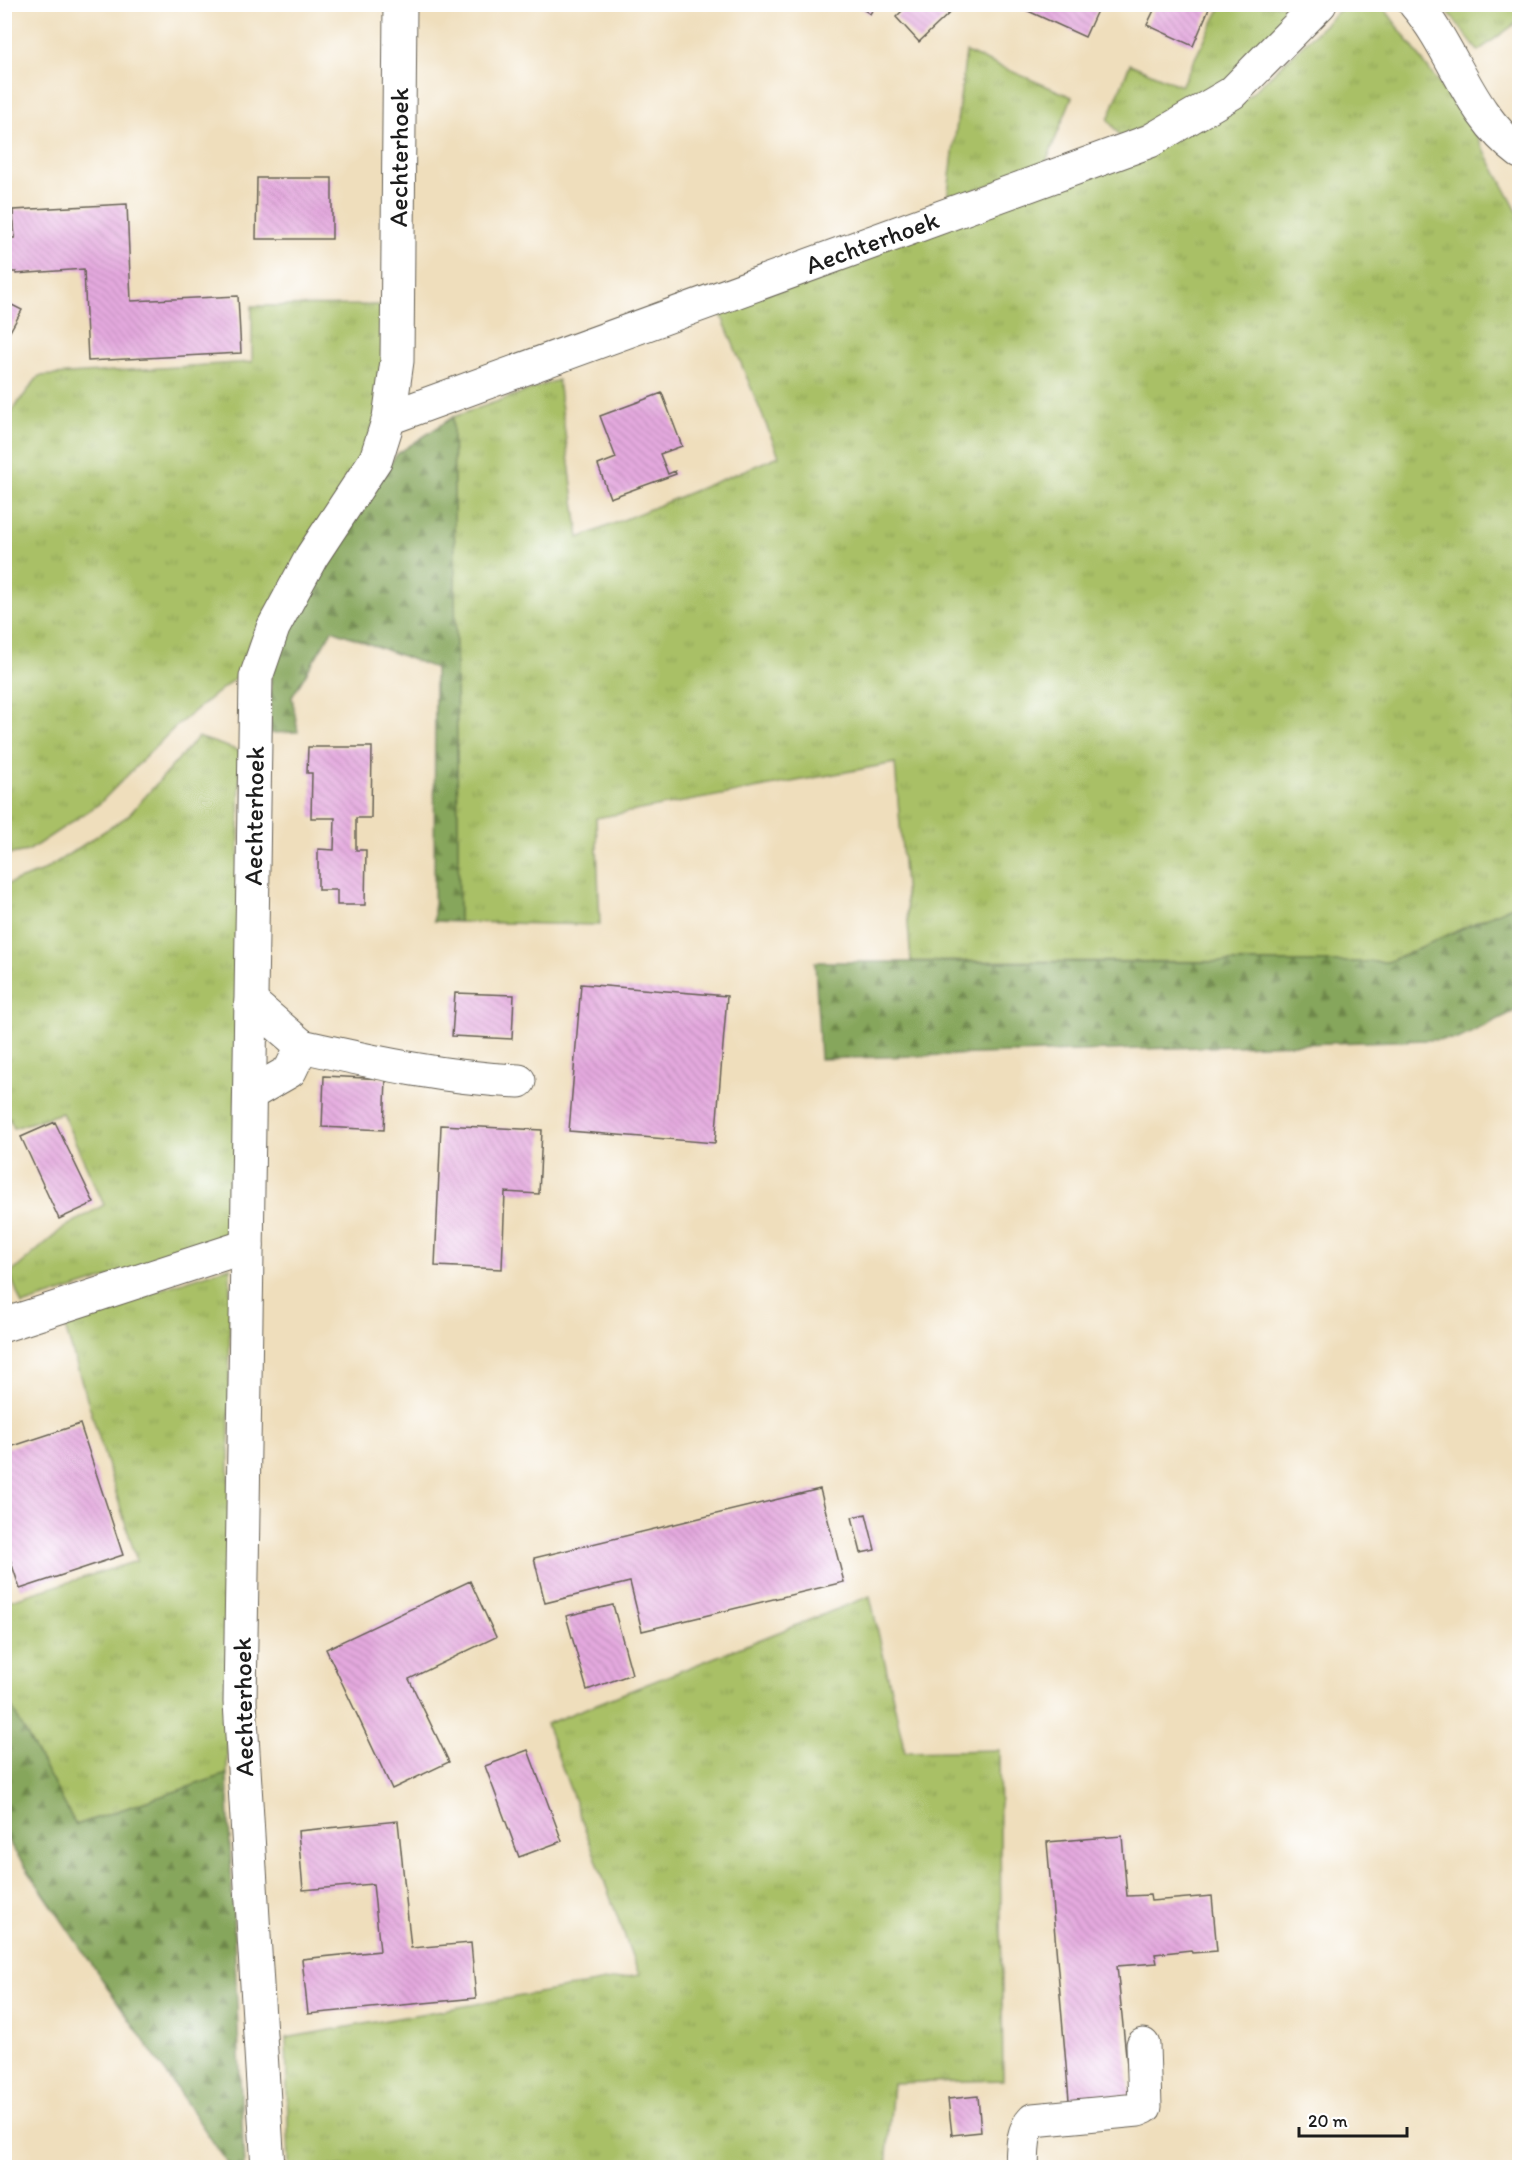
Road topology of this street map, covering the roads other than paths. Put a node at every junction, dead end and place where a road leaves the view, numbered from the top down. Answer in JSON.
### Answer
{"nodes":[{"id":1,"x":399,"y":4,"type":"edge"},
{"id":2,"x":1320,"y":4,"type":"edge"},
{"id":3,"x":1415,"y":4,"type":"edge"},
{"id":4,"x":1520,"y":152,"type":"edge"},
{"id":5,"x":389,"y":418,"type":"junction"},
{"id":6,"x":251,"y":1002,"type":"junction"},
{"id":7,"x":302,"y":1046,"type":"junction"},
{"id":8,"x":519,"y":1081,"type":"dead end"},
{"id":9,"x":250,"y":1094,"type":"junction"},
{"id":10,"x":247,"y":1246,"type":"junction"},
{"id":11,"x":4,"y":1325,"type":"edge"},
{"id":12,"x":1143,"y":2045,"type":"dead end"},
{"id":13,"x":268,"y":2168,"type":"edge"},
{"id":14,"x":1022,"y":2168,"type":"edge"}],
"edges":[{"from":1,"to":5,"type":"street","name":"Aechterhoek"},
{"from":2,"to":5,"type":"street","name":"Aechterhoek"},
{"from":3,"to":4,"type":"street"},
{"from":5,"to":6,"type":"street","name":"Aechterhoek"},
{"from":6,"to":7,"type":"street"},
{"from":6,"to":9,"type":"street","name":"Aechterhoek"},
{"from":7,"to":8,"type":"street"},
{"from":7,"to":9,"type":"street"},
{"from":9,"to":10,"type":"street","name":"Aechterhoek"},
{"from":10,"to":11,"type":"street"},
{"from":10,"to":13,"type":"street","name":"Aechterhoek"},
{"from":12,"to":14,"type":"street"}]}
